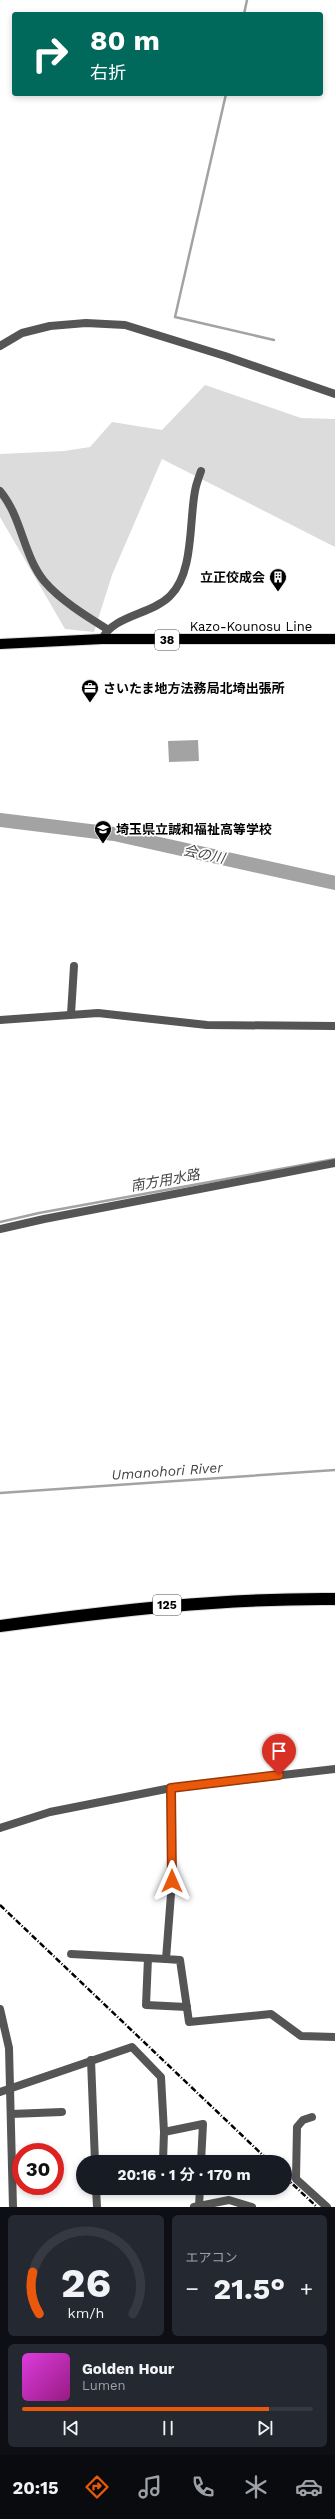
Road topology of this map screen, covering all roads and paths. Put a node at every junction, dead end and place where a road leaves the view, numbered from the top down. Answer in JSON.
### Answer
{"nodes":[{"id":1,"x":0,"y":346,"type":"edge"},
{"id":2,"x":335,"y":394,"type":"edge"},
{"id":3,"x":201,"y":470,"type":"dead end"},
{"id":4,"x":0,"y":491,"type":"edge"},
{"id":5,"x":107,"y":629,"type":"junction"},
{"id":6,"x":102,"y":639,"type":"junction"},
{"id":7,"x":335,"y":639,"type":"edge"},
{"id":8,"x":0,"y":644,"type":"edge"},
{"id":9,"x":74,"y":966,"type":"dead end"},
{"id":10,"x":71,"y":1014,"type":"junction"},
{"id":11,"x":0,"y":1020,"type":"edge"},
{"id":12,"x":335,"y":1026,"type":"edge"},
{"id":13,"x":335,"y":1163,"type":"edge"},
{"id":14,"x":0,"y":1229,"type":"edge"},
{"id":15,"x":335,"y":1599,"type":"edge"},
{"id":16,"x":0,"y":1626,"type":"edge"},
{"id":17,"x":335,"y":1769,"type":"edge"},
{"id":18,"x":171,"y":1788,"type":"junction"},
{"id":19,"x":0,"y":1828,"type":"edge"},
{"id":20,"x":71,"y":1954,"type":"dead end"},
{"id":21,"x":148,"y":1958,"type":"junction"},
{"id":22,"x":166,"y":1959,"type":"junction"},
{"id":23,"x":187,"y":2007,"type":"junction"},
{"id":24,"x":0,"y":2009,"type":"edge"},
{"id":25,"x":335,"y":2037,"type":"edge"},
{"id":26,"x":91,"y":2060,"type":"junction"},
{"id":27,"x":10,"y":2088,"type":"junction"},
{"id":28,"x":0,"y":2092,"type":"edge"},
{"id":29,"x":62,"y":2112,"type":"dead end"},
{"id":30,"x":11,"y":2114,"type":"junction"},
{"id":31,"x":312,"y":2117,"type":"dead end"},
{"id":32,"x":164,"y":2132,"type":"junction"},
{"id":33,"x":95,"y":2155,"type":"edge"},
{"id":34,"x":163,"y":2155,"type":"edge"},
{"id":35,"x":201,"y":2155,"type":"edge"},
{"id":36,"x":96,"y":2195,"type":"edge"},
{"id":37,"x":199,"y":2195,"type":"edge"},
{"id":38,"x":13,"y":2207,"type":"edge"},
{"id":39,"x":97,"y":2207,"type":"edge"},
{"id":40,"x":197,"y":2207,"type":"edge"},
{"id":41,"x":252,"y":2207,"type":"edge"},
{"id":42,"x":327,"y":2207,"type":"edge"}],
"edges":[{"from":1,"to":2,"type":"street"},
{"from":3,"to":5,"type":"street"},
{"from":4,"to":5,"type":"street"},
{"from":5,"to":6,"type":"street"},
{"from":6,"to":7,"type":"main road","name":"Kazo-Kounosu Line","number":"38"},
{"from":6,"to":8,"type":"main road","name":"Kazo-Kounosu Line","number":"38"},
{"from":9,"to":10,"type":"street"},
{"from":10,"to":11,"type":"street"},
{"from":10,"to":12,"type":"street"},
{"from":13,"to":14,"type":"street"},
{"from":15,"to":16,"type":"highway","number":"125"},
{"from":17,"to":18,"type":"street"},
{"from":18,"to":19,"type":"street"},
{"from":18,"to":22,"type":"street"},
{"from":20,"to":21,"type":"street"},
{"from":21,"to":22,"type":"street"},
{"from":21,"to":23,"type":"street"},
{"from":22,"to":23,"type":"street"},
{"from":23,"to":25,"type":"street"},
{"from":24,"to":27,"type":"street"},
{"from":26,"to":27,"type":"street"},
{"from":26,"to":32,"type":"street"},
{"from":26,"to":33,"type":"street"},
{"from":27,"to":28,"type":"street"},
{"from":27,"to":30,"type":"street"},
{"from":29,"to":30,"type":"street"},
{"from":30,"to":38,"type":"street"},
{"from":31,"to":42,"type":"street"},
{"from":32,"to":34,"type":"street"},
{"from":32,"to":35,"type":"street"},
{"from":36,"to":39,"type":"street"},
{"from":37,"to":40,"type":"street"},
{"from":40,"to":41,"type":"street"}]}
